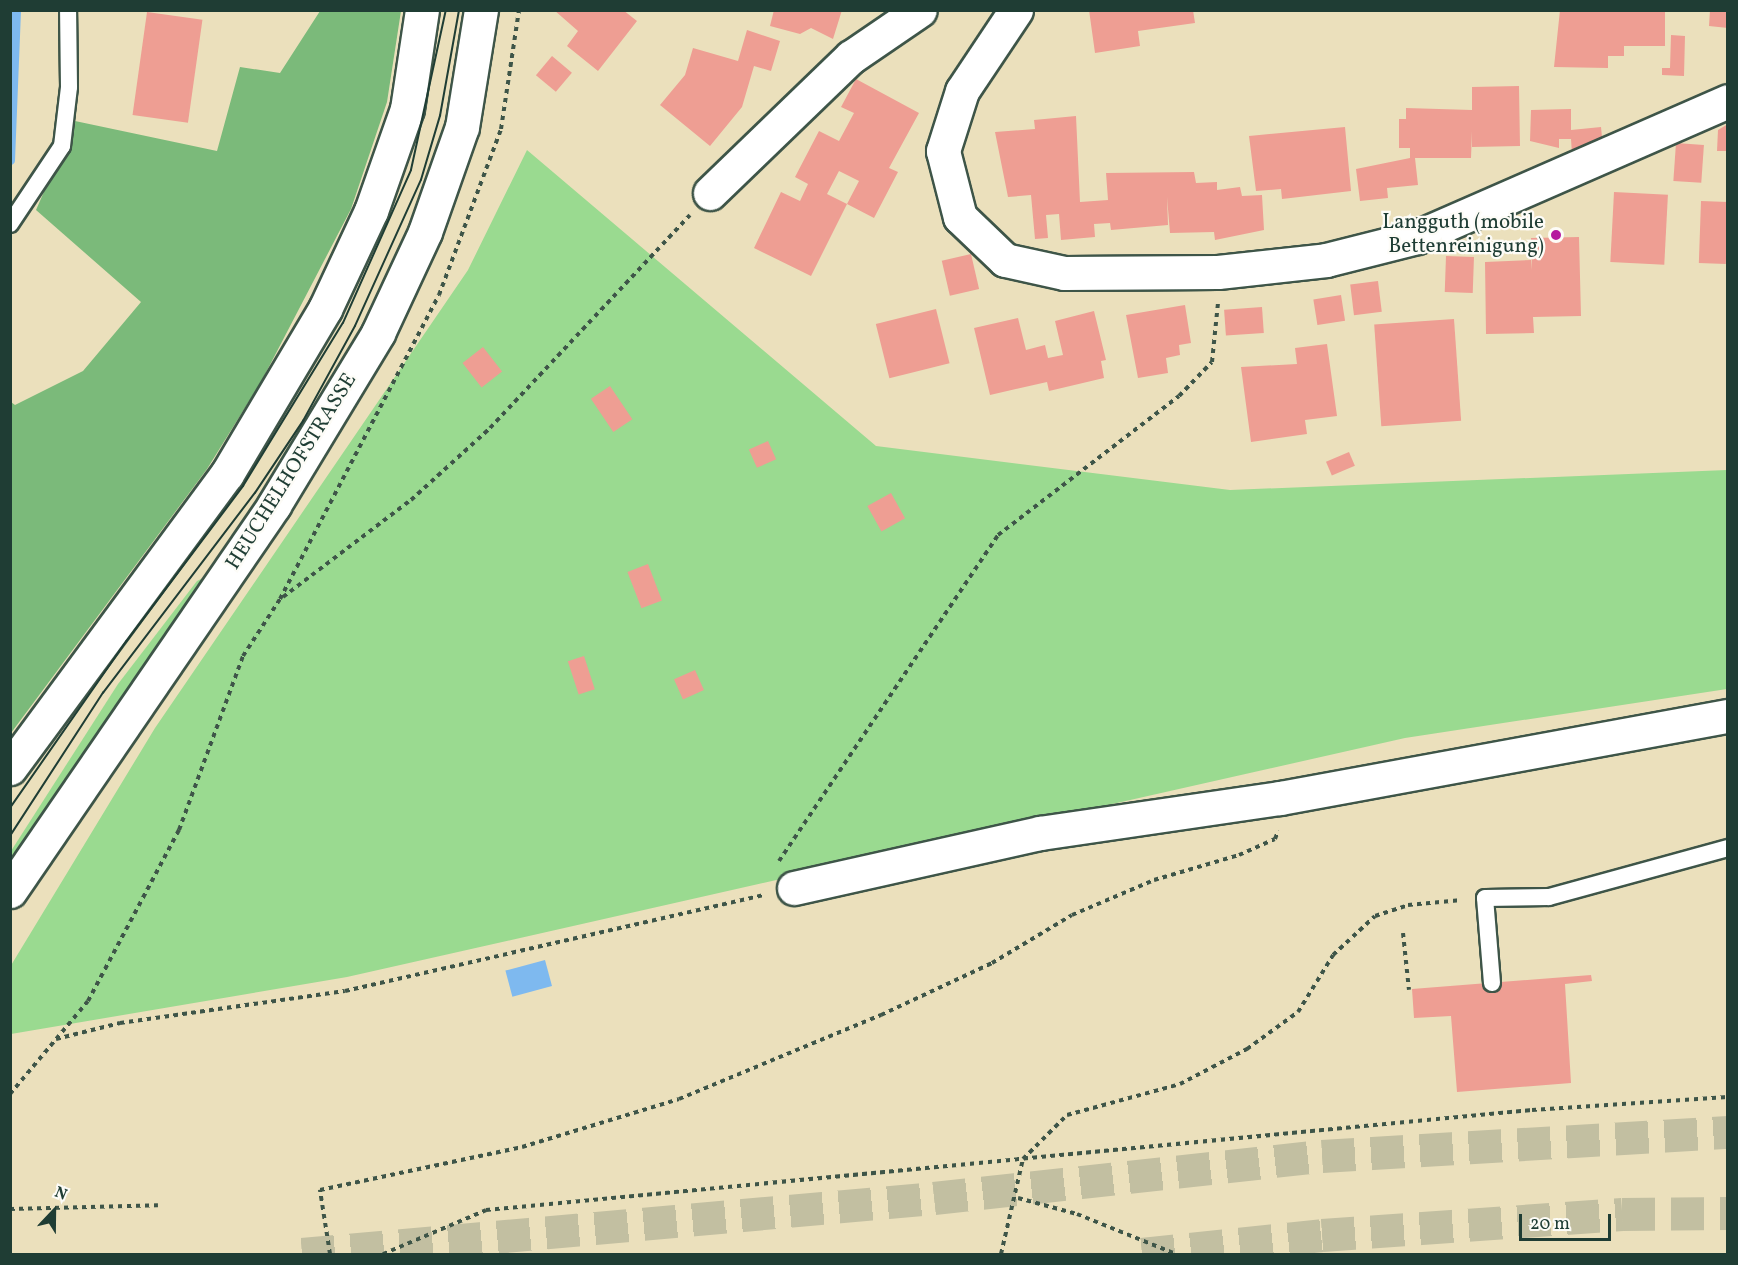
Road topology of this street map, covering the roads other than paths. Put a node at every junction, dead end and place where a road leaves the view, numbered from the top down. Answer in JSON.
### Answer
{"nodes":[{"id":1,"x":68,"y":10,"type":"edge"},
{"id":2,"x":422,"y":10,"type":"edge"},
{"id":3,"x":481,"y":10,"type":"edge"},
{"id":4,"x":920,"y":10,"type":"edge"},
{"id":5,"x":1016,"y":10,"type":"edge"},
{"id":6,"x":1728,"y":102,"type":"edge"},
{"id":7,"x":710,"y":193,"type":"road end"},
{"id":8,"x":10,"y":224,"type":"edge"},
{"id":9,"x":1728,"y":716,"type":"edge"},
{"id":10,"x":10,"y":768,"type":"edge"},
{"id":11,"x":1728,"y":848,"type":"edge"},
{"id":12,"x":794,"y":888,"type":"road end"},
{"id":13,"x":10,"y":891,"type":"edge"},
{"id":14,"x":1492,"y":983,"type":"dead end"}],
"edges":[{"from":1,"to":8,"type":"lane"},
{"from":2,"to":10,"type":"street"},
{"from":3,"to":13,"type":"street","name":"HEUCHELHOFSTRASSE"},
{"from":4,"to":7,"type":"street"},
{"from":5,"to":6,"type":"street"},
{"from":9,"to":12,"type":"street"},
{"from":11,"to":14,"type":"lane"}]}
